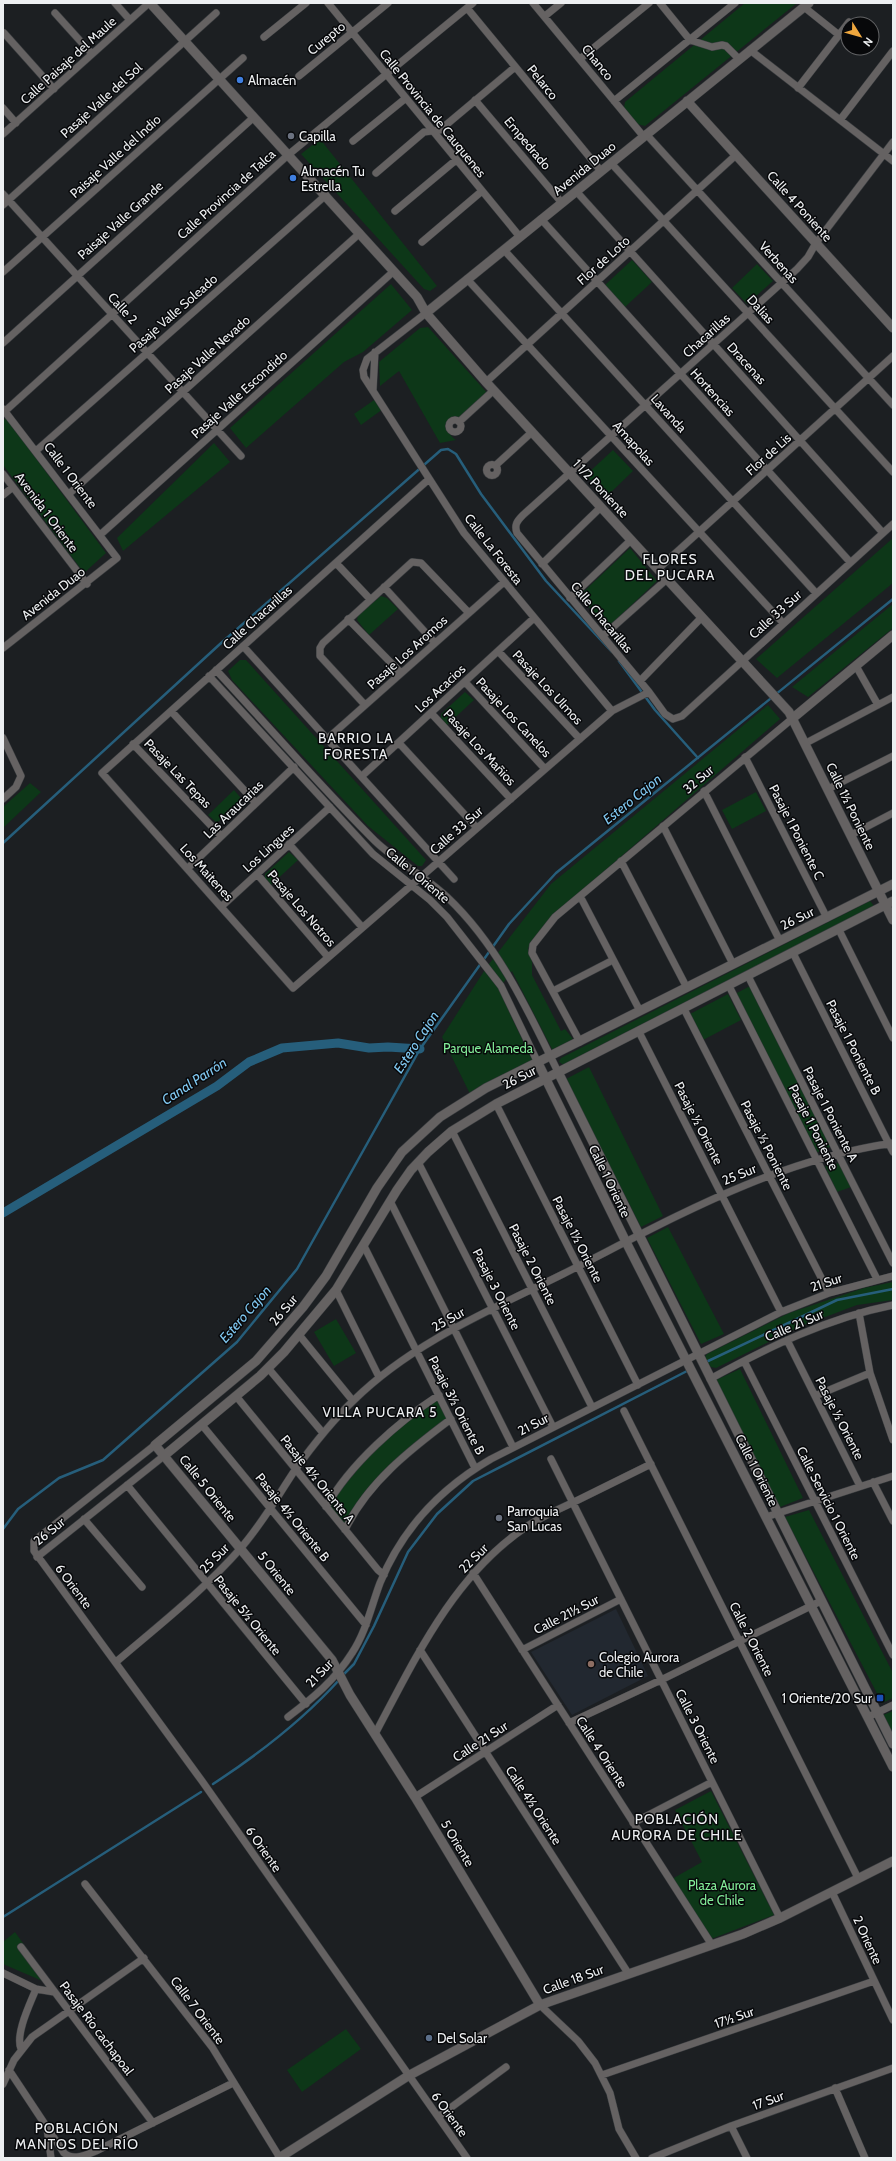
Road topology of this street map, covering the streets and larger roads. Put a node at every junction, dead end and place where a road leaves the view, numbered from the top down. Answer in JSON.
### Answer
{"nodes":[{"id":1,"x":115,"y":3,"type":"edge"},
{"id":2,"x":150,"y":3,"type":"edge"},
{"id":3,"x":306,"y":3,"type":"edge"},
{"id":4,"x":328,"y":3,"type":"edge"},
{"id":5,"x":388,"y":3,"type":"edge"},
{"id":6,"x":533,"y":3,"type":"edge"},
{"id":7,"x":561,"y":3,"type":"edge"},
{"id":8,"x":650,"y":3,"type":"edge"},
{"id":9,"x":660,"y":3,"type":"edge"},
{"id":10,"x":735,"y":3,"type":"edge"},
{"id":11,"x":470,"y":5,"type":"edge"},
{"id":12,"x":806,"y":5,"type":"edge"},
{"id":13,"x":55,"y":13,"type":"dead end"},
{"id":14,"x":216,"y":13,"type":"dead end"},
{"id":15,"x":545,"y":16,"type":"junction"},
{"id":16,"x":130,"y":20,"type":"junction"},
{"id":17,"x":352,"y":32,"type":"junction"},
{"id":18,"x":4,"y":34,"type":"dead end"},
{"id":19,"x":839,"y":35,"type":"joint"},
{"id":20,"x":264,"y":37,"type":"dead end"},
{"id":21,"x":690,"y":40,"type":"junction"},
{"id":22,"x":184,"y":41,"type":"junction"},
{"id":23,"x":750,"y":50,"type":"junction"},
{"id":24,"x":893,"y":51,"type":"edge"},
{"id":25,"x":92,"y":54,"type":"junction"},
{"id":26,"x":243,"y":58,"type":"dead end"},
{"id":27,"x":580,"y":59,"type":"junction"},
{"id":28,"x":739,"y":59,"type":"junction"},
{"id":29,"x":515,"y":67,"type":"junction"},
{"id":30,"x":386,"y":74,"type":"junction"},
{"id":31,"x":299,"y":76,"type":"dead end"},
{"id":32,"x":219,"y":79,"type":"junction"},
{"id":33,"x":798,"y":88,"type":"junction"},
{"id":34,"x":54,"y":89,"type":"junction"},
{"id":35,"x":406,"y":98,"type":"junction"},
{"id":36,"x":475,"y":100,"type":"junction"},
{"id":37,"x":687,"y":101,"type":"junction"},
{"id":38,"x":614,"y":102,"type":"junction"},
{"id":39,"x":3,"y":108,"type":"edge"},
{"id":40,"x":254,"y":117,"type":"junction"},
{"id":41,"x":840,"y":120,"type":"junction"},
{"id":42,"x":16,"y":122,"type":"junction"},
{"id":43,"x":433,"y":131,"type":"junction"},
{"id":44,"x":3,"y":134,"type":"edge"},
{"id":45,"x":645,"y":135,"type":"junction"},
{"id":46,"x":353,"y":141,"type":"dead end"},
{"id":47,"x":893,"y":142,"type":"edge"},
{"id":48,"x":884,"y":154,"type":"junction"},
{"id":49,"x":288,"y":155,"type":"junction"},
{"id":50,"x":736,"y":155,"type":"junction"},
{"id":51,"x":456,"y":160,"type":"junction"},
{"id":52,"x":893,"y":161,"type":"edge"},
{"id":53,"x":611,"y":163,"type":"junction"},
{"id":54,"x":601,"y":171,"type":"junction"},
{"id":55,"x":376,"y":173,"type":"dead end"},
{"id":56,"x":697,"y":190,"type":"junction"},
{"id":57,"x":482,"y":191,"type":"junction"},
{"id":58,"x":576,"y":191,"type":"junction"},
{"id":59,"x":3,"y":194,"type":"edge"},
{"id":60,"x":326,"y":195,"type":"junction"},
{"id":61,"x":562,"y":202,"type":"junction"},
{"id":62,"x":6,"y":203,"type":"edge"},
{"id":63,"x":395,"y":211,"type":"dead end"},
{"id":64,"x":541,"y":219,"type":"junction"},
{"id":65,"x":664,"y":221,"type":"junction"},
{"id":66,"x":360,"y":234,"type":"junction"},
{"id":67,"x":520,"y":237,"type":"junction"},
{"id":68,"x":42,"y":238,"type":"junction"},
{"id":69,"x":422,"y":242,"type":"dead end"},
{"id":70,"x":816,"y":243,"type":"junction"},
{"id":71,"x":504,"y":250,"type":"junction"},
{"id":72,"x":630,"y":251,"type":"junction"},
{"id":73,"x":394,"y":271,"type":"junction"},
{"id":74,"x":3,"y":272,"type":"edge"},
{"id":75,"x":76,"y":276,"type":"junction"},
{"id":76,"x":467,"y":279,"type":"junction"},
{"id":77,"x":597,"y":281,"type":"junction"},
{"id":78,"x":782,"y":283,"type":"junction"},
{"id":79,"x":426,"y":312,"type":"junction"},
{"id":80,"x":562,"y":313,"type":"junction"},
{"id":81,"x":748,"y":313,"type":"junction"},
{"id":82,"x":112,"y":314,"type":"junction"},
{"id":83,"x":893,"y":328,"type":"edge"},
{"id":84,"x":3,"y":343,"type":"edge"},
{"id":85,"x":527,"y":344,"type":"junction"},
{"id":86,"x":714,"y":344,"type":"junction"},
{"id":87,"x":375,"y":352,"type":"junction"},
{"id":88,"x":146,"y":353,"type":"junction"},
{"id":89,"x":893,"y":356,"type":"edge"},
{"id":90,"x":681,"y":374,"type":"junction"},
{"id":91,"x":868,"y":378,"type":"junction"},
{"id":92,"x":486,"y":382,"type":"junction"},
{"id":93,"x":494,"y":390,"type":"junction"},
{"id":94,"x":373,"y":391,"type":"junction"},
{"id":95,"x":183,"y":392,"type":"junction"},
{"id":96,"x":893,"y":405,"type":"edge"},
{"id":97,"x":646,"y":406,"type":"junction"},
{"id":98,"x":835,"y":408,"type":"junction"},
{"id":99,"x":4,"y":411,"type":"edge"},
{"id":100,"x":459,"y":422,"type":"dead end"},
{"id":101,"x":217,"y":430,"type":"junction"},
{"id":102,"x":532,"y":432,"type":"junction"},
{"id":103,"x":612,"y":436,"type":"junction"},
{"id":104,"x":800,"y":440,"type":"junction"},
{"id":105,"x":37,"y":450,"type":"junction"},
{"id":106,"x":241,"y":456,"type":"dead end"},
{"id":107,"x":496,"y":466,"type":"dead end"},
{"id":108,"x":767,"y":470,"type":"junction"},
{"id":109,"x":893,"y":472,"type":"edge"},
{"id":110,"x":570,"y":473,"type":"junction"},
{"id":111,"x":3,"y":474,"type":"edge"},
{"id":112,"x":427,"y":476,"type":"junction"},
{"id":113,"x":13,"y":487,"type":"junction"},
{"id":114,"x":70,"y":493,"type":"junction"},
{"id":115,"x":3,"y":495,"type":"edge"},
{"id":116,"x":733,"y":501,"type":"junction"},
{"id":117,"x":602,"y":507,"type":"junction"},
{"id":118,"x":893,"y":524,"type":"edge"},
{"id":119,"x":515,"y":528,"type":"joint"},
{"id":120,"x":699,"y":532,"type":"junction"},
{"id":121,"x":883,"y":533,"type":"junction"},
{"id":122,"x":100,"y":535,"type":"junction"},
{"id":123,"x":631,"y":540,"type":"junction"},
{"id":124,"x":117,"y":558,"type":"joint"},
{"id":125,"x":850,"y":562,"type":"junction"},
{"id":126,"x":336,"y":563,"type":"junction"},
{"id":127,"x":542,"y":564,"type":"junction"},
{"id":128,"x":658,"y":569,"type":"junction"},
{"id":129,"x":667,"y":578,"type":"junction"},
{"id":130,"x":504,"y":582,"type":"junction"},
{"id":131,"x":87,"y":584,"type":"junction"},
{"id":132,"x":384,"y":587,"type":"junction"},
{"id":133,"x":816,"y":593,"type":"junction"},
{"id":134,"x":570,"y":598,"type":"junction"},
{"id":135,"x":370,"y":600,"type":"junction"},
{"id":136,"x":469,"y":612,"type":"junction"},
{"id":137,"x":702,"y":617,"type":"junction"},
{"id":138,"x":534,"y":618,"type":"junction"},
{"id":139,"x":348,"y":619,"type":"junction"},
{"id":140,"x":783,"y":623,"type":"junction"},
{"id":141,"x":893,"y":635,"type":"edge"},
{"id":142,"x":603,"y":636,"type":"junction"},
{"id":143,"x":435,"y":643,"type":"junction"},
{"id":144,"x":243,"y":646,"type":"junction"},
{"id":145,"x":3,"y":648,"type":"edge"},
{"id":146,"x":498,"y":651,"type":"junction"},
{"id":147,"x":742,"y":660,"type":"junction"},
{"id":148,"x":856,"y":666,"type":"junction"},
{"id":149,"x":216,"y":670,"type":"junction"},
{"id":150,"x":401,"y":673,"type":"junction"},
{"id":151,"x":209,"y":676,"type":"junction"},
{"id":152,"x":640,"y":681,"type":"junction"},
{"id":153,"x":465,"y":682,"type":"junction"},
{"id":154,"x":649,"y":692,"type":"junction"},
{"id":155,"x":893,"y":697,"type":"edge"},
{"id":156,"x":365,"y":705,"type":"junction"},
{"id":157,"x":878,"y":705,"type":"junction"},
{"id":158,"x":784,"y":706,"type":"joint"},
{"id":159,"x":171,"y":710,"type":"junction"},
{"id":160,"x":612,"y":711,"type":"junction"},
{"id":161,"x":431,"y":713,"type":"junction"},
{"id":162,"x":793,"y":718,"type":"junction"},
{"id":163,"x":674,"y":719,"type":"joint"},
{"id":164,"x":3,"y":738,"type":"edge"},
{"id":165,"x":327,"y":739,"type":"junction"},
{"id":166,"x":580,"y":739,"type":"junction"},
{"id":167,"x":399,"y":743,"type":"junction"},
{"id":168,"x":806,"y":743,"type":"junction"},
{"id":169,"x":133,"y":744,"type":"junction"},
{"id":170,"x":893,"y":756,"type":"edge"},
{"id":171,"x":745,"y":757,"type":"junction"},
{"id":172,"x":294,"y":768,"type":"junction"},
{"id":173,"x":545,"y":769,"type":"junction"},
{"id":174,"x":102,"y":773,"type":"joint"},
{"id":175,"x":362,"y":776,"type":"junction"},
{"id":176,"x":828,"y":789,"type":"junction"},
{"id":177,"x":704,"y":791,"type":"junction"},
{"id":178,"x":3,"y":799,"type":"edge"},
{"id":179,"x":511,"y":799,"type":"junction"},
{"id":180,"x":256,"y":803,"type":"junction"},
{"id":181,"x":330,"y":807,"type":"junction"},
{"id":182,"x":893,"y":813,"type":"edge"},
{"id":183,"x":663,"y":826,"type":"junction"},
{"id":184,"x":477,"y":828,"type":"junction"},
{"id":185,"x":851,"y":835,"type":"junction"},
{"id":186,"x":221,"y":836,"type":"junction"},
{"id":187,"x":289,"y":844,"type":"junction"},
{"id":188,"x":438,"y":861,"type":"junction"},
{"id":189,"x":621,"y":861,"type":"junction"},
{"id":190,"x":188,"y":868,"type":"junction"},
{"id":191,"x":257,"y":874,"type":"junction"},
{"id":192,"x":421,"y":876,"type":"junction"},
{"id":193,"x":454,"y":879,"type":"dead end"},
{"id":194,"x":893,"y":884,"type":"edge"},
{"id":195,"x":410,"y":885,"type":"junction"},
{"id":196,"x":879,"y":891,"type":"junction"},
{"id":197,"x":580,"y":896,"type":"junction"},
{"id":198,"x":889,"y":903,"type":"edge"},
{"id":199,"x":222,"y":906,"type":"junction"},
{"id":200,"x":827,"y":918,"type":"junction"},
{"id":201,"x":893,"y":920,"type":"edge"},
{"id":202,"x":362,"y":927,"type":"junction"},
{"id":203,"x":839,"y":930,"type":"junction"},
{"id":204,"x":780,"y":941,"type":"junction"},
{"id":205,"x":794,"y":953,"type":"junction"},
{"id":206,"x":328,"y":957,"type":"junction"},
{"id":207,"x":613,"y":960,"type":"junction"},
{"id":208,"x":733,"y":964,"type":"junction"},
{"id":209,"x":748,"y":976,"type":"junction"},
{"id":210,"x":729,"y":986,"type":"junction"},
{"id":211,"x":293,"y":988,"type":"joint"},
{"id":212,"x":687,"y":988,"type":"junction"},
{"id":213,"x":553,"y":992,"type":"junction"},
{"id":214,"x":684,"y":1009,"type":"junction"},
{"id":215,"x":640,"y":1012,"type":"junction"},
{"id":216,"x":639,"y":1032,"type":"junction"},
{"id":217,"x":893,"y":1038,"type":"edge"},
{"id":218,"x":580,"y":1042,"type":"junction"},
{"id":219,"x":550,"y":1057,"type":"junction"},
{"id":220,"x":538,"y":1063,"type":"junction"},
{"id":221,"x":558,"y":1072,"type":"junction"},
{"id":222,"x":545,"y":1079,"type":"junction"},
{"id":223,"x":496,"y":1104,"type":"junction"},
{"id":224,"x":452,"y":1130,"type":"junction"},
{"id":225,"x":891,"y":1143,"type":"edge"},
{"id":226,"x":893,"y":1152,"type":"edge"},
{"id":227,"x":838,"y":1153,"type":"junction"},
{"id":228,"x":817,"y":1159,"type":"junction"},
{"id":229,"x":418,"y":1162,"type":"junction"},
{"id":230,"x":768,"y":1174,"type":"junction"},
{"id":231,"x":721,"y":1194,"type":"junction"},
{"id":232,"x":390,"y":1201,"type":"junction"},
{"id":233,"x":639,"y":1236,"type":"junction"},
{"id":234,"x":626,"y":1242,"type":"junction"},
{"id":235,"x":364,"y":1246,"type":"junction"},
{"id":236,"x":893,"y":1263,"type":"edge"},
{"id":237,"x":578,"y":1266,"type":"junction"},
{"id":238,"x":893,"y":1276,"type":"edge"},
{"id":239,"x":876,"y":1279,"type":"junction"},
{"id":240,"x":532,"y":1289,"type":"junction"},
{"id":241,"x":336,"y":1290,"type":"junction"},
{"id":242,"x":829,"y":1293,"type":"junction"},
{"id":243,"x":893,"y":1305,"type":"edge"},
{"id":244,"x":493,"y":1309,"type":"junction"},
{"id":245,"x":781,"y":1312,"type":"junction"},
{"id":246,"x":859,"y":1313,"type":"junction"},
{"id":247,"x":454,"y":1328,"type":"junction"},
{"id":248,"x":300,"y":1336,"type":"junction"},
{"id":249,"x":787,"y":1340,"type":"junction"},
{"id":250,"x":416,"y":1350,"type":"junction"},
{"id":251,"x":701,"y":1360,"type":"junction"},
{"id":252,"x":744,"y":1361,"type":"junction"},
{"id":253,"x":689,"y":1366,"type":"junction"},
{"id":254,"x":268,"y":1368,"type":"junction"},
{"id":255,"x":870,"y":1373,"type":"junction"},
{"id":256,"x":379,"y":1377,"type":"junction"},
{"id":257,"x":710,"y":1379,"type":"junction"},
{"id":258,"x":638,"y":1385,"type":"junction"},
{"id":259,"x":439,"y":1395,"type":"junction"},
{"id":260,"x":236,"y":1396,"type":"junction"},
{"id":261,"x":815,"y":1396,"type":"junction"},
{"id":262,"x":353,"y":1401,"type":"junction"},
{"id":263,"x":592,"y":1407,"type":"junction"},
{"id":264,"x":624,"y":1411,"type":"dead end"},
{"id":265,"x":452,"y":1419,"type":"junction"},
{"id":266,"x":202,"y":1425,"type":"junction"},
{"id":267,"x":553,"y":1427,"type":"junction"},
{"id":268,"x":323,"y":1433,"type":"junction"},
{"id":269,"x":893,"y":1440,"type":"edge"},
{"id":270,"x":155,"y":1444,"type":"junction"},
{"id":271,"x":513,"y":1447,"type":"junction"},
{"id":272,"x":165,"y":1455,"type":"junction"},
{"id":273,"x":551,"y":1459,"type":"dead end"},
{"id":274,"x":651,"y":1464,"type":"junction"},
{"id":275,"x":476,"y":1468,"type":"junction"},
{"id":276,"x":296,"y":1470,"type":"junction"},
{"id":277,"x":893,"y":1476,"type":"edge"},
{"id":278,"x":873,"y":1482,"type":"junction"},
{"id":279,"x":127,"y":1485,"type":"junction"},
{"id":280,"x":860,"y":1486,"type":"junction"},
{"id":281,"x":814,"y":1501,"type":"junction"},
{"id":282,"x":573,"y":1503,"type":"junction"},
{"id":283,"x":326,"y":1507,"type":"junction"},
{"id":284,"x":271,"y":1509,"type":"junction"},
{"id":285,"x":777,"y":1513,"type":"junction"},
{"id":286,"x":766,"y":1516,"type":"junction"},
{"id":287,"x":84,"y":1519,"type":"junction"},
{"id":288,"x":893,"y":1521,"type":"edge"},
{"id":289,"x":345,"y":1530,"type":"junction"},
{"id":290,"x":241,"y":1548,"type":"junction"},
{"id":291,"x":37,"y":1557,"type":"junction"},
{"id":292,"x":473,"y":1573,"type":"junction"},
{"id":293,"x":384,"y":1575,"type":"junction"},
{"id":294,"x":207,"y":1583,"type":"junction"},
{"id":295,"x":142,"y":1587,"type":"dead end"},
{"id":296,"x":621,"y":1599,"type":"junction"},
{"id":297,"x":821,"y":1601,"type":"junction"},
{"id":298,"x":811,"y":1606,"type":"junction"},
{"id":299,"x":366,"y":1625,"type":"junction"},
{"id":300,"x":739,"y":1641,"type":"junction"},
{"id":301,"x":420,"y":1650,"type":"junction"},
{"id":302,"x":522,"y":1650,"type":"junction"},
{"id":303,"x":893,"y":1655,"type":"edge"},
{"id":304,"x":116,"y":1662,"type":"junction"},
{"id":305,"x":340,"y":1676,"type":"junction"},
{"id":306,"x":661,"y":1680,"type":"junction"},
{"id":307,"x":306,"y":1704,"type":"junction"},
{"id":308,"x":558,"y":1705,"type":"junction"},
{"id":309,"x":893,"y":1705,"type":"edge"},
{"id":310,"x":877,"y":1713,"type":"junction"},
{"id":311,"x":288,"y":1718,"type":"dead end"},
{"id":312,"x":868,"y":1718,"type":"junction"},
{"id":313,"x":569,"y":1723,"type":"junction"},
{"id":314,"x":375,"y":1734,"type":"junction"},
{"id":315,"x":893,"y":1744,"type":"edge"},
{"id":316,"x":486,"y":1752,"type":"junction"},
{"id":317,"x":893,"y":1767,"type":"edge"},
{"id":318,"x":712,"y":1782,"type":"junction"},
{"id":319,"x":415,"y":1797,"type":"junction"},
{"id":320,"x":633,"y":1823,"type":"junction"},
{"id":321,"x":893,"y":1861,"type":"edge"},
{"id":322,"x":858,"y":1878,"type":"junction"},
{"id":323,"x":85,"y":1884,"type":"dead end"},
{"id":324,"x":832,"y":1892,"type":"junction"},
{"id":325,"x":780,"y":1918,"type":"junction"},
{"id":326,"x":712,"y":1945,"type":"junction"},
{"id":327,"x":21,"y":1948,"type":"dead end"},
{"id":328,"x":144,"y":1958,"type":"junction"},
{"id":329,"x":3,"y":1973,"type":"edge"},
{"id":330,"x":628,"y":1973,"type":"junction"},
{"id":331,"x":874,"y":1981,"type":"junction"},
{"id":332,"x":36,"y":1989,"type":"junction"},
{"id":333,"x":54,"y":1992,"type":"junction"},
{"id":334,"x":540,"y":2005,"type":"junction"},
{"id":335,"x":70,"y":2012,"type":"junction"},
{"id":336,"x":893,"y":2020,"type":"edge"},
{"id":337,"x":21,"y":2049,"type":"junction"},
{"id":338,"x":506,"y":2067,"type":"dead end"},
{"id":339,"x":893,"y":2068,"type":"edge"},
{"id":340,"x":9,"y":2070,"type":"junction"},
{"id":341,"x":602,"y":2075,"type":"junction"},
{"id":342,"x":408,"y":2076,"type":"junction"},
{"id":343,"x":233,"y":2083,"type":"junction"},
{"id":344,"x":3,"y":2084,"type":"edge"},
{"id":345,"x":835,"y":2088,"type":"junction"},
{"id":346,"x":438,"y":2117,"type":"junction"},
{"id":347,"x":153,"y":2123,"type":"junction"},
{"id":348,"x":47,"y":2126,"type":"junction"},
{"id":349,"x":731,"y":2126,"type":"junction"},
{"id":350,"x":51,"y":2158,"type":"edge"},
{"id":351,"x":280,"y":2158,"type":"edge"},
{"id":352,"x":467,"y":2158,"type":"edge"},
{"id":353,"x":636,"y":2158,"type":"edge"},
{"id":354,"x":652,"y":2158,"type":"edge"},
{"id":355,"x":747,"y":2158,"type":"edge"},
{"id":356,"x":865,"y":2158,"type":"edge"}],
"edges":[{"from":1,"to":16,"type":"street"},
{"from":2,"to":16,"type":"street","name":"Calle Paisaje del Maule"},
{"from":2,"to":22,"type":"street","name":"1 1/2 Poniente"},
{"from":3,"to":20,"type":"street"},
{"from":4,"to":17,"type":"street","name":"Calle Provincia de Cauquenes"},
{"from":5,"to":17,"type":"street","name":"Curepto"},
{"from":6,"to":15,"type":"street","name":"Chanco"},
{"from":7,"to":15,"type":"street"},
{"from":8,"to":27,"type":"street"},
{"from":9,"to":21,"type":"street"},
{"from":10,"to":21,"type":"street"},
{"from":11,"to":29,"type":"street","name":"Pelarco"},
{"from":11,"to":30,"type":"street","name":"Calle Provincia de Talca"},
{"from":12,"to":19,"type":"street"},
{"from":12,"to":23,"type":"street","name":"Avenida Duao"},
{"from":13,"to":25,"type":"street"},
{"from":14,"to":22,"type":"street","name":"Pasaje Valle del Sol"},
{"from":15,"to":27,"type":"street","name":"Chanco"},
{"from":16,"to":25,"type":"street","name":"Calle Paisaje del Maule"},
{"from":17,"to":30,"type":"street","name":"Calle Provincia de Cauquenes"},
{"from":17,"to":31,"type":"street","name":"Curepto"},
{"from":18,"to":34,"type":"street"},
{"from":19,"to":33,"type":"street"},
{"from":21,"to":28,"type":"street"},
{"from":21,"to":38,"type":"street"},
{"from":22,"to":32,"type":"street","name":"1 1/2 Poniente"},
{"from":22,"to":62,"type":"street","name":"Pasaje Valle del Sol"},
{"from":23,"to":28,"type":"street","name":"Avenida Duao"},
{"from":23,"to":33,"type":"street"},
{"from":24,"to":41,"type":"street"},
{"from":25,"to":34,"type":"street","name":"Calle Paisaje del Maule"},
{"from":26,"to":32,"type":"street","name":"Paisaje Valle del Indio"},
{"from":27,"to":38,"type":"street","name":"Chanco"},
{"from":28,"to":37,"type":"street","name":"Avenida Duao"},
{"from":29,"to":36,"type":"street"},
{"from":29,"to":54,"type":"street","name":"Pelarco"},
{"from":30,"to":35,"type":"street","name":"Calle Provincia de Cauquenes"},
{"from":30,"to":49,"type":"street","name":"Calle Provincia de Talca"},
{"from":32,"to":40,"type":"street","name":"1 1/2 Poniente"},
{"from":32,"to":68,"type":"street","name":"Paisaje Valle del Indio"},
{"from":33,"to":41,"type":"street"},
{"from":34,"to":42,"type":"street","name":"Calle Paisaje del Maule"},
{"from":35,"to":43,"type":"street","name":"Calle Provincia de Cauquenes"},
{"from":35,"to":46,"type":"street"},
{"from":36,"to":43,"type":"street"},
{"from":36,"to":61,"type":"street","name":"Empedrado"},
{"from":37,"to":45,"type":"street","name":"Avenida Duao"},
{"from":37,"to":50,"type":"street","name":"Calle 4 Poniente"},
{"from":38,"to":45,"type":"street","name":"Chanco"},
{"from":39,"to":42,"type":"street"},
{"from":40,"to":49,"type":"street","name":"1 1/2 Poniente"},
{"from":40,"to":75,"type":"street","name":"Paisaje Valle Grande"},
{"from":41,"to":48,"type":"street"},
{"from":42,"to":44,"type":"street","name":"Calle Paisaje del Maule"},
{"from":43,"to":51,"type":"street","name":"Calle Provincia de Cauquenes"},
{"from":43,"to":55,"type":"street"},
{"from":45,"to":53,"type":"street","name":"Avenida Duao"},
{"from":45,"to":56,"type":"street","name":"Verbenas"},
{"from":47,"to":48,"type":"street","name":"Chacarillas"},
{"from":48,"to":52,"type":"street"},
{"from":48,"to":70,"type":"street","name":"Chacarillas"},
{"from":49,"to":60,"type":"street","name":"1 1/2 Poniente"},
{"from":49,"to":82,"type":"street","name":"Calle Provincia de Talca"},
{"from":50,"to":56,"type":"street","name":"Flor de Loto"},
{"from":50,"to":70,"type":"street","name":"Calle 4 Poniente"},
{"from":51,"to":57,"type":"street","name":"Calle Provincia de Cauquenes"},
{"from":51,"to":63,"type":"street"},
{"from":53,"to":54,"type":"street","name":"Avenida Duao"},
{"from":53,"to":65,"type":"street","name":"Dalias"},
{"from":54,"to":58,"type":"street","name":"Avenida Duao"},
{"from":56,"to":65,"type":"street","name":"Flor de Loto"},
{"from":56,"to":78,"type":"street","name":"Verbenas"},
{"from":57,"to":67,"type":"street","name":"Calle Provincia de Cauquenes"},
{"from":57,"to":69,"type":"street"},
{"from":58,"to":61,"type":"street","name":"Avenida Duao"},
{"from":58,"to":72,"type":"street","name":"Dracenas"},
{"from":59,"to":62,"type":"street","name":"Calle 2"},
{"from":60,"to":66,"type":"street","name":"1 1/2 Poniente"},
{"from":60,"to":88,"type":"street","name":"Pasaje Valle Soleado"},
{"from":61,"to":64,"type":"street","name":"Avenida Duao"},
{"from":62,"to":68,"type":"street","name":"Calle 2"},
{"from":64,"to":67,"type":"street","name":"Avenida Duao"},
{"from":64,"to":77,"type":"street","name":"Hortencias"},
{"from":65,"to":72,"type":"street","name":"Flor de Loto"},
{"from":65,"to":81,"type":"street","name":"Dalias"},
{"from":66,"to":73,"type":"street","name":"1 1/2 Poniente"},
{"from":66,"to":95,"type":"street","name":"Pasaje Valle Nevado"},
{"from":67,"to":71,"type":"street","name":"Avenida Duao"},
{"from":68,"to":74,"type":"street","name":"Paisaje Valle del Indio"},
{"from":68,"to":75,"type":"street","name":"Calle 2"},
{"from":70,"to":78,"type":"street","name":"Chacarillas"},
{"from":70,"to":83,"type":"street","name":"Calle 4 Poniente"},
{"from":71,"to":76,"type":"street","name":"Avenida Duao"},
{"from":71,"to":80,"type":"street","name":"Lavanda"},
{"from":72,"to":77,"type":"street","name":"Flor de Loto"},
{"from":72,"to":86,"type":"street","name":"Dracenas"},
{"from":73,"to":79,"type":"street","name":"1 1/2 Poniente"},
{"from":73,"to":101,"type":"street","name":"Pasaje Valle Escondido"},
{"from":75,"to":82,"type":"street","name":"Calle 2"},
{"from":75,"to":84,"type":"street","name":"Paisaje Valle Grande"},
{"from":76,"to":79,"type":"street","name":"Avenida Duao"},
{"from":76,"to":85,"type":"street","name":"Amapolas"},
{"from":77,"to":80,"type":"street","name":"Flor de Loto"},
{"from":77,"to":90,"type":"street","name":"Hortencias"},
{"from":78,"to":81,"type":"street","name":"Chacarillas"},
{"from":78,"to":91,"type":"street","name":"Verbenas"},
{"from":79,"to":87,"type":"street","name":"Avenida Duao"},
{"from":79,"to":92,"type":"street","name":"1 1/2 Poniente"},
{"from":80,"to":85,"type":"street","name":"Flor de Loto"},
{"from":80,"to":97,"type":"street","name":"Lavanda"},
{"from":81,"to":86,"type":"street","name":"Chacarillas"},
{"from":81,"to":98,"type":"street","name":"Dalias"},
{"from":82,"to":88,"type":"street","name":"Calle 2"},
{"from":82,"to":99,"type":"street","name":"Calle Provincia de Talca"},
{"from":85,"to":92,"type":"street","name":"Flor de Loto"},
{"from":85,"to":103,"type":"street","name":"Amapolas"},
{"from":86,"to":90,"type":"street","name":"Chacarillas"},
{"from":86,"to":104,"type":"street","name":"Dracenas"},
{"from":87,"to":94,"type":"street"},
{"from":87,"to":94,"type":"street","name":"Calle La Foresta"},
{"from":88,"to":95,"type":"street","name":"Calle 2"},
{"from":88,"to":105,"type":"street","name":"Pasaje Valle Soleado"},
{"from":89,"to":91,"type":"street","name":"Flor de Lis"},
{"from":90,"to":97,"type":"street","name":"Chacarillas"},
{"from":90,"to":108,"type":"street","name":"Hortencias"},
{"from":91,"to":96,"type":"street","name":"Verbenas"},
{"from":91,"to":98,"type":"street","name":"Flor de Lis"},
{"from":92,"to":93,"type":"street","name":"1 1/2 Poniente"},
{"from":93,"to":100,"type":"street"},
{"from":93,"to":102,"type":"street","name":"1 1/2 Poniente"},
{"from":94,"to":112,"type":"street","name":"Calle La Foresta"},
{"from":95,"to":101,"type":"street","name":"Calle 2"},
{"from":95,"to":114,"type":"street","name":"Pasaje Valle Nevado"},
{"from":97,"to":103,"type":"street","name":"Chacarillas"},
{"from":97,"to":116,"type":"street","name":"Lavanda"},
{"from":98,"to":104,"type":"street","name":"Flor de Lis"},
{"from":98,"to":109,"type":"street","name":"Dalias"},
{"from":99,"to":105,"type":"street","name":"Calle 1 Oriente"},
{"from":101,"to":106,"type":"street","name":"Calle 2"},
{"from":101,"to":122,"type":"street","name":"Pasaje Valle Escondido"},
{"from":102,"to":107,"type":"street"},
{"from":102,"to":110,"type":"street","name":"1 1/2 Poniente"},
{"from":103,"to":110,"type":"street","name":"Chacarillas"},
{"from":103,"to":120,"type":"street","name":"Amapolas"},
{"from":104,"to":108,"type":"street","name":"Flor de Lis"},
{"from":104,"to":121,"type":"street","name":"Dracenas"},
{"from":105,"to":114,"type":"street","name":"Calle 1 Oriente"},
{"from":108,"to":116,"type":"street","name":"Flor de Lis"},
{"from":108,"to":125,"type":"street","name":"Hortencias"},
{"from":110,"to":117,"type":"street","name":"1 1/2 Poniente"},
{"from":110,"to":119,"type":"street","name":"Chacarillas"},
{"from":111,"to":113,"type":"street","name":"Avenida 1 Oriente"},
{"from":112,"to":126,"type":"street","name":"Calle Chacarillas"},
{"from":112,"to":130,"type":"street","name":"Calle La Foresta"},
{"from":113,"to":115,"type":"street"},
{"from":113,"to":131,"type":"street","name":"Avenida 1 Oriente"},
{"from":114,"to":122,"type":"street","name":"Calle 1 Oriente"},
{"from":116,"to":120,"type":"street","name":"Flor de Lis"},
{"from":116,"to":133,"type":"street","name":"Lavanda"},
{"from":117,"to":123,"type":"street","name":"1 1/2 Poniente"},
{"from":117,"to":127,"type":"street"},
{"from":118,"to":121,"type":"street","name":"Calle 33 Sur"},
{"from":119,"to":127,"type":"street","name":"Calle Chacarillas"},
{"from":120,"to":128,"type":"street","name":"Flor de Lis"},
{"from":120,"to":140,"type":"street","name":"Amapolas"},
{"from":121,"to":125,"type":"street","name":"Calle 33 Sur"},
{"from":122,"to":124,"type":"street","name":"Calle 1 Oriente"},
{"from":123,"to":128,"type":"street","name":"1 1/2 Poniente"},
{"from":123,"to":134,"type":"street"},
{"from":124,"to":131,"type":"street","name":"Avenida Duao"},
{"from":125,"to":133,"type":"street","name":"Calle 33 Sur"},
{"from":126,"to":135,"type":"street"},
{"from":126,"to":144,"type":"street","name":"Calle Chacarillas"},
{"from":127,"to":134,"type":"street","name":"Calle Chacarillas"},
{"from":128,"to":129,"type":"street","name":"1 1/2 Poniente"},
{"from":129,"to":137,"type":"street","name":"1 1/2 Poniente"},
{"from":129,"to":142,"type":"street"},
{"from":130,"to":136,"type":"street","name":"Pasaje Los Aromos"},
{"from":130,"to":138,"type":"street","name":"Calle La Foresta"},
{"from":131,"to":145,"type":"street","name":"Avenida Duao"},
{"from":132,"to":135,"type":"street"},
{"from":132,"to":136,"type":"street"},
{"from":132,"to":143,"type":"street"},
{"from":133,"to":140,"type":"street","name":"Calle 33 Sur"},
{"from":134,"to":142,"type":"street","name":"Calle Chacarillas"},
{"from":135,"to":139,"type":"street"},
{"from":136,"to":143,"type":"street","name":"Pasaje Los Aromos"},
{"from":137,"to":147,"type":"street","name":"1 1/2 Poniente"},
{"from":137,"to":152,"type":"street"},
{"from":138,"to":146,"type":"street","name":"Los Acacios"},
{"from":138,"to":160,"type":"street","name":"Calle La Foresta"},
{"from":139,"to":150,"type":"street"},
{"from":139,"to":156,"type":"street"},
{"from":140,"to":147,"type":"street","name":"Calle 33 Sur"},
{"from":141,"to":148,"type":"street","name":"32 Sur"},
{"from":142,"to":152,"type":"street","name":"Calle Chacarillas"},
{"from":143,"to":150,"type":"street","name":"Pasaje Los Aromos"},
{"from":144,"to":149,"type":"street","name":"Calle Chacarillas"},
{"from":144,"to":165,"type":"street","name":"Calle 1 Oriente"},
{"from":146,"to":153,"type":"street","name":"Los Acacios"},
{"from":146,"to":166,"type":"street","name":"Pasaje Los Ulmos"},
{"from":147,"to":158,"type":"street","name":"1 1/2 Poniente"},
{"from":147,"to":163,"type":"street","name":"Calle 33 Sur"},
{"from":148,"to":157,"type":"street"},
{"from":148,"to":162,"type":"street","name":"32 Sur"},
{"from":149,"to":151,"type":"street","name":"Calle Chacarillas"},
{"from":149,"to":192,"type":"street","name":"Calle 1 Oriente"},
{"from":150,"to":156,"type":"street","name":"Pasaje Los Aromos"},
{"from":151,"to":159,"type":"street","name":"Calle Chacarillas"},
{"from":151,"to":172,"type":"street","name":"Calle 1 Oriente"},
{"from":152,"to":154,"type":"street","name":"Calle Chacarillas"},
{"from":153,"to":161,"type":"street","name":"Los Acacios"},
{"from":153,"to":173,"type":"street","name":"Pasaje Los Canelos"},
{"from":154,"to":160,"type":"street","name":"Calle 33 Sur"},
{"from":154,"to":163,"type":"street","name":"Calle Chacarillas"},
{"from":155,"to":157,"type":"street"},
{"from":156,"to":165,"type":"street","name":"Pasaje Los Aromos"},
{"from":157,"to":168,"type":"street"},
{"from":158,"to":162,"type":"street","name":"Calle 1½ Poniente"},
{"from":159,"to":169,"type":"street","name":"Calle Chacarillas"},
{"from":159,"to":180,"type":"street"},
{"from":160,"to":166,"type":"street","name":"Calle 33 Sur"},
{"from":161,"to":167,"type":"street","name":"Los Acacios"},
{"from":161,"to":179,"type":"street","name":"Pasaje Los Mañios"},
{"from":162,"to":168,"type":"street","name":"Calle 1½ Poniente"},
{"from":162,"to":171,"type":"street","name":"32 Sur"},
{"from":164,"to":178,"type":"street"},
{"from":165,"to":175,"type":"street","name":"Calle 1 Oriente"},
{"from":166,"to":173,"type":"street","name":"Calle 33 Sur"},
{"from":167,"to":175,"type":"street","name":"Los Acacios"},
{"from":167,"to":184,"type":"street"},
{"from":168,"to":176,"type":"street","name":"Calle 1½ Poniente"},
{"from":169,"to":174,"type":"street","name":"Calle Chacarillas"},
{"from":169,"to":186,"type":"street","name":"Pasaje Las Tepas"},
{"from":170,"to":176,"type":"street"},
{"from":171,"to":177,"type":"street","name":"32 Sur"},
{"from":171,"to":200,"type":"street","name":"Pasaje 1 Poniente C"},
{"from":172,"to":180,"type":"street","name":"Las Araucarias"},
{"from":172,"to":181,"type":"street","name":"Calle 1 Oriente"},
{"from":173,"to":179,"type":"street","name":"Calle 33 Sur"},
{"from":174,"to":190,"type":"street","name":"Los Maitenes"},
{"from":175,"to":188,"type":"street","name":"Calle 1 Oriente"},
{"from":176,"to":185,"type":"street","name":"Calle 1½ Poniente"},
{"from":177,"to":183,"type":"street","name":"32 Sur"},
{"from":177,"to":204,"type":"street"},
{"from":179,"to":184,"type":"street","name":"Calle 33 Sur"},
{"from":180,"to":186,"type":"street","name":"Las Araucarias"},
{"from":181,"to":187,"type":"street","name":"Los Lingues"},
{"from":181,"to":195,"type":"street","name":"Calle 1 Oriente"},
{"from":182,"to":185,"type":"street"},
{"from":183,"to":189,"type":"street","name":"32 Sur"},
{"from":183,"to":208,"type":"street"},
{"from":184,"to":188,"type":"street","name":"Calle 33 Sur"},
{"from":185,"to":196,"type":"street","name":"Calle 1½ Poniente"},
{"from":186,"to":190,"type":"street","name":"Las Araucarias"},
{"from":187,"to":191,"type":"street","name":"Los Lingues"},
{"from":187,"to":202,"type":"street"},
{"from":188,"to":192,"type":"street","name":"Calle 33 Sur"},
{"from":188,"to":193,"type":"street","name":"Calle 1 Oriente"},
{"from":189,"to":197,"type":"street","name":"32 Sur"},
{"from":189,"to":212,"type":"street"},
{"from":190,"to":199,"type":"street","name":"Los Maitenes"},
{"from":191,"to":199,"type":"street","name":"Los Lingues"},
{"from":191,"to":206,"type":"street","name":"Pasaje Los Notros"},
{"from":192,"to":195,"type":"street","name":"Calle 33 Sur"},
{"from":192,"to":219,"type":"street","name":"Calle 1 Oriente"},
{"from":194,"to":196,"type":"street","name":"26 Sur"},
{"from":195,"to":202,"type":"street","name":"Calle 33 Sur"},
{"from":195,"to":220,"type":"street","name":"Calle 1 Oriente"},
{"from":196,"to":198,"type":"street","name":"Calle 1½ Poniente"},
{"from":196,"to":200,"type":"street","name":"26 Sur"},
{"from":197,"to":207,"type":"street"},
{"from":197,"to":213,"type":"street","name":"32 Sur"},
{"from":198,"to":201,"type":"street","name":"Calle 1½ Poniente"},
{"from":198,"to":203,"type":"street","name":"26 Sur"},
{"from":199,"to":211,"type":"street","name":"Los Maitenes"},
{"from":200,"to":204,"type":"street","name":"26 Sur"},
{"from":202,"to":206,"type":"street","name":"Calle 33 Sur"},
{"from":203,"to":205,"type":"street","name":"26 Sur"},
{"from":203,"to":217,"type":"street"},
{"from":204,"to":208,"type":"street","name":"26 Sur"},
{"from":205,"to":209,"type":"street","name":"26 Sur"},
{"from":205,"to":225,"type":"street","name":"Pasaje 1 Poniente B"},
{"from":206,"to":211,"type":"street","name":"Calle 33 Sur"},
{"from":207,"to":213,"type":"street"},
{"from":207,"to":215,"type":"street"},
{"from":208,"to":212,"type":"street","name":"26 Sur"},
{"from":209,"to":210,"type":"street","name":"26 Sur"},
{"from":209,"to":227,"type":"street","name":"Pasaje 1 Poniente A"},
{"from":210,"to":214,"type":"street","name":"26 Sur"},
{"from":210,"to":228,"type":"street","name":"Pasaje 1 Poniente"},
{"from":212,"to":215,"type":"street","name":"26 Sur"},
{"from":213,"to":218,"type":"street"},
{"from":214,"to":216,"type":"street","name":"26 Sur"},
{"from":214,"to":230,"type":"street","name":"Pasaje ½ Poniente"},
{"from":215,"to":218,"type":"street","name":"26 Sur"},
{"from":216,"to":221,"type":"street","name":"26 Sur"},
{"from":216,"to":231,"type":"street","name":"Pasaje ½ Oriente"},
{"from":218,"to":219,"type":"street","name":"26 Sur"},
{"from":219,"to":220,"type":"street","name":"26 Sur"},
{"from":219,"to":221,"type":"street","name":"Calle 1 Oriente"},
{"from":220,"to":222,"type":"street","name":"Calle 1 Oriente"},
{"from":220,"to":270,"type":"street","name":"26 Sur"},
{"from":221,"to":222,"type":"street","name":"26 Sur"},
{"from":221,"to":233,"type":"street","name":"Calle 1 Oriente"},
{"from":222,"to":223,"type":"street","name":"26 Sur"},
{"from":222,"to":234,"type":"street","name":"Calle 1 Oriente"},
{"from":223,"to":224,"type":"street","name":"26 Sur"},
{"from":223,"to":237,"type":"street","name":"Pasaje 1½ Oriente"},
{"from":224,"to":229,"type":"street","name":"26 Sur"},
{"from":224,"to":240,"type":"street","name":"Pasaje 2 Oriente"},
{"from":225,"to":226,"type":"street","name":"Pasaje 1 Poniente B"},
{"from":225,"to":227,"type":"street","name":"25 Sur"},
{"from":227,"to":228,"type":"street","name":"25 Sur"},
{"from":227,"to":236,"type":"street","name":"Pasaje 1 Poniente A"},
{"from":228,"to":230,"type":"street","name":"25 Sur"},
{"from":228,"to":239,"type":"street","name":"Pasaje 1 Poniente"},
{"from":229,"to":232,"type":"street","name":"26 Sur"},
{"from":229,"to":244,"type":"street","name":"Pasaje 3 Oriente"},
{"from":230,"to":231,"type":"street","name":"25 Sur"},
{"from":230,"to":242,"type":"street","name":"Pasaje ½ Poniente"},
{"from":231,"to":233,"type":"street","name":"25 Sur"},
{"from":231,"to":245,"type":"street","name":"Pasaje ½ Oriente"},
{"from":232,"to":235,"type":"street","name":"26 Sur"},
{"from":232,"to":247,"type":"street"},
{"from":233,"to":234,"type":"street","name":"25 Sur"},
{"from":233,"to":251,"type":"street","name":"Calle 1 Oriente"},
{"from":234,"to":237,"type":"street","name":"25 Sur"},
{"from":234,"to":253,"type":"street","name":"Calle 1 Oriente"},
{"from":235,"to":241,"type":"street","name":"26 Sur"},
{"from":235,"to":250,"type":"street","name":"Pasaje 3½ Oriente B"},
{"from":237,"to":240,"type":"street","name":"25 Sur"},
{"from":237,"to":258,"type":"street","name":"Pasaje 1½ Oriente"},
{"from":238,"to":239,"type":"street","name":"21 Sur"},
{"from":239,"to":242,"type":"street","name":"21 Sur"},
{"from":240,"to":244,"type":"street","name":"25 Sur"},
{"from":240,"to":263,"type":"street","name":"Pasaje 2 Oriente"},
{"from":241,"to":248,"type":"street","name":"26 Sur"},
{"from":241,"to":256,"type":"street"},
{"from":242,"to":245,"type":"street","name":"21 Sur"},
{"from":243,"to":246,"type":"street","name":"Calle 21 Sur"},
{"from":244,"to":247,"type":"street","name":"25 Sur"},
{"from":244,"to":267,"type":"street","name":"Pasaje 3 Oriente"},
{"from":245,"to":251,"type":"street","name":"21 Sur"},
{"from":246,"to":249,"type":"street","name":"Calle 21 Sur"},
{"from":246,"to":255,"type":"street"},
{"from":247,"to":250,"type":"street","name":"25 Sur"},
{"from":247,"to":271,"type":"street"},
{"from":248,"to":254,"type":"street","name":"26 Sur"},
{"from":248,"to":262,"type":"street"},
{"from":249,"to":252,"type":"street","name":"Calle 21 Sur"},
{"from":249,"to":261,"type":"street","name":"Pasaje ½ Oriente"},
{"from":250,"to":256,"type":"street","name":"25 Sur"},
{"from":250,"to":259,"type":"street","name":"Pasaje 3½ Oriente B"},
{"from":251,"to":253,"type":"street","name":"21 Sur"},
{"from":251,"to":257,"type":"street","name":"Calle 1 Oriente"},
{"from":252,"to":257,"type":"street","name":"Calle 21 Sur"},
{"from":252,"to":281,"type":"street","name":"Calle Servicio 1 Oriente"},
{"from":253,"to":258,"type":"street","name":"21 Sur"},
{"from":253,"to":286,"type":"street","name":"Calle 1 Oriente"},
{"from":254,"to":260,"type":"street","name":"26 Sur"},
{"from":254,"to":268,"type":"street"},
{"from":255,"to":261,"type":"street"},
{"from":255,"to":269,"type":"street"},
{"from":256,"to":262,"type":"street","name":"25 Sur"},
{"from":257,"to":285,"type":"street","name":"Calle 1 Oriente"},
{"from":258,"to":263,"type":"street","name":"21 Sur"},
{"from":259,"to":265,"type":"street","name":"Pasaje 3½ Oriente B"},
{"from":259,"to":283,"type":"street"},
{"from":260,"to":266,"type":"street","name":"26 Sur"},
{"from":260,"to":276,"type":"street","name":"Pasaje 4½ Oriente A"},
{"from":261,"to":280,"type":"street","name":"Pasaje ½ Oriente"},
{"from":262,"to":268,"type":"street","name":"25 Sur"},
{"from":263,"to":267,"type":"street","name":"21 Sur"},
{"from":264,"to":274,"type":"street","name":"Calle 2 Oriente"},
{"from":265,"to":275,"type":"street","name":"Pasaje 3½ Oriente B"},
{"from":265,"to":289,"type":"street"},
{"from":266,"to":272,"type":"street","name":"26 Sur"},
{"from":266,"to":284,"type":"street","name":"Pasaje 4½ Oriente B"},
{"from":267,"to":271,"type":"street","name":"21 Sur"},
{"from":268,"to":276,"type":"street","name":"25 Sur"},
{"from":270,"to":272,"type":"street","name":"Calle 5 Oriente"},
{"from":270,"to":291,"type":"street","name":"26 Sur"},
{"from":271,"to":275,"type":"street","name":"21 Sur"},
{"from":272,"to":279,"type":"street","name":"26 Sur"},
{"from":272,"to":290,"type":"street","name":"Calle 5 Oriente"},
{"from":273,"to":282,"type":"street","name":"Calle 3 Oriente"},
{"from":274,"to":282,"type":"street","name":"22 Sur"},
{"from":274,"to":300,"type":"street","name":"Calle 2 Oriente"},
{"from":275,"to":293,"type":"street","name":"21 Sur"},
{"from":276,"to":283,"type":"street","name":"Pasaje 4½ Oriente A"},
{"from":276,"to":284,"type":"street","name":"25 Sur"},
{"from":277,"to":278,"type":"street"},
{"from":278,"to":280,"type":"street"},
{"from":278,"to":288,"type":"street"},
{"from":279,"to":287,"type":"street","name":"26 Sur"},
{"from":279,"to":294,"type":"street","name":"Pasaje 5½ Oriente"},
{"from":280,"to":281,"type":"street"},
{"from":281,"to":285,"type":"street"},
{"from":281,"to":303,"type":"street","name":"Calle Servicio 1 Oriente"},
{"from":282,"to":292,"type":"street","name":"22 Sur"},
{"from":282,"to":296,"type":"street","name":"Calle 3 Oriente"},
{"from":283,"to":289,"type":"street","name":"Pasaje 4½ Oriente A"},
{"from":284,"to":290,"type":"street","name":"25 Sur"},
{"from":284,"to":299,"type":"street","name":"Pasaje 4½ Oriente B"},
{"from":285,"to":286,"type":"street"},
{"from":285,"to":297,"type":"street","name":"Calle 1 Oriente"},
{"from":286,"to":298,"type":"street","name":"Calle 1 Oriente"},
{"from":287,"to":291,"type":"street","name":"26 Sur"},
{"from":287,"to":295,"type":"street"},
{"from":289,"to":293,"type":"street","name":"Pasaje 4½ Oriente A"},
{"from":290,"to":294,"type":"street","name":"25 Sur"},
{"from":290,"to":305,"type":"street","name":"5 Oriente"},
{"from":291,"to":304,"type":"street","name":"6 Oriente"},
{"from":292,"to":301,"type":"street","name":"22 Sur"},
{"from":292,"to":302,"type":"street","name":"Calle 4 Oriente"},
{"from":293,"to":299,"type":"street","name":"21 Sur"},
{"from":294,"to":304,"type":"street","name":"25 Sur"},
{"from":294,"to":307,"type":"street","name":"Pasaje 5½ Oriente"},
{"from":296,"to":302,"type":"street","name":"Calle 21½ Sur"},
{"from":296,"to":306,"type":"street","name":"Calle 3 Oriente"},
{"from":297,"to":298,"type":"street"},
{"from":297,"to":310,"type":"street","name":"Calle 1 Oriente"},
{"from":298,"to":300,"type":"street"},
{"from":298,"to":312,"type":"street","name":"Calle 1 Oriente"},
{"from":299,"to":305,"type":"street","name":"21 Sur"},
{"from":300,"to":306,"type":"street"},
{"from":300,"to":322,"type":"street","name":"Calle 2 Oriente"},
{"from":301,"to":314,"type":"street","name":"22 Sur"},
{"from":301,"to":316,"type":"street","name":"Calle 4½ Oriente"},
{"from":302,"to":308,"type":"street","name":"Calle 4 Oriente"},
{"from":304,"to":342,"type":"street","name":"6 Oriente"},
{"from":305,"to":307,"type":"street","name":"21 Sur"},
{"from":305,"to":314,"type":"street","name":"5 Oriente"},
{"from":306,"to":313,"type":"street"},
{"from":306,"to":318,"type":"street","name":"Calle 3 Oriente"},
{"from":307,"to":311,"type":"street","name":"21 Sur"},
{"from":308,"to":313,"type":"street","name":"Calle 4 Oriente"},
{"from":308,"to":316,"type":"street","name":"Calle 21 Sur"},
{"from":309,"to":310,"type":"street"},
{"from":310,"to":312,"type":"street"},
{"from":310,"to":315,"type":"street","name":"Calle 1 Oriente"},
{"from":312,"to":317,"type":"street","name":"Calle 1 Oriente"},
{"from":313,"to":320,"type":"street","name":"Calle 4 Oriente"},
{"from":314,"to":319,"type":"street","name":"5 Oriente"},
{"from":316,"to":319,"type":"street","name":"Calle 21 Sur"},
{"from":316,"to":330,"type":"street","name":"Calle 4½ Oriente"},
{"from":318,"to":320,"type":"street"},
{"from":318,"to":325,"type":"street","name":"Calle 3 Oriente"},
{"from":319,"to":334,"type":"street","name":"5 Oriente"},
{"from":320,"to":326,"type":"street","name":"Calle 4 Oriente"},
{"from":321,"to":322,"type":"street","name":"Calle 18 Sur"},
{"from":322,"to":324,"type":"street","name":"Calle 18 Sur"},
{"from":323,"to":328,"type":"street","name":"Calle 7 Oriente"},
{"from":324,"to":325,"type":"street","name":"Calle 18 Sur"},
{"from":324,"to":331,"type":"street","name":"2 Oriente"},
{"from":325,"to":326,"type":"street","name":"Calle 18 Sur"},
{"from":326,"to":330,"type":"street","name":"Calle 18 Sur"},
{"from":327,"to":333,"type":"street","name":"Pasaje Río cachapoal"},
{"from":328,"to":335,"type":"street"},
{"from":328,"to":343,"type":"street","name":"Calle 7 Oriente"},
{"from":329,"to":332,"type":"street"},
{"from":330,"to":334,"type":"street","name":"Calle 18 Sur"},
{"from":331,"to":336,"type":"street","name":"2 Oriente"},
{"from":331,"to":341,"type":"street","name":"17½ Sur"},
{"from":332,"to":333,"type":"street"},
{"from":332,"to":337,"type":"street"},
{"from":333,"to":335,"type":"street","name":"Pasaje Río cachapoal"},
{"from":334,"to":341,"type":"street","name":"5 Oriente"},
{"from":334,"to":342,"type":"street","name":"Calle 18 Sur"},
{"from":335,"to":337,"type":"street"},
{"from":335,"to":347,"type":"street","name":"Pasaje Río cachapoal"},
{"from":337,"to":340,"type":"street"},
{"from":338,"to":346,"type":"street"},
{"from":339,"to":345,"type":"street","name":"17 Sur"},
{"from":340,"to":344,"type":"street"},
{"from":340,"to":348,"type":"street"},
{"from":341,"to":353,"type":"street","name":"5 Oriente"},
{"from":342,"to":346,"type":"street","name":"6 Oriente"},
{"from":342,"to":351,"type":"street","name":"Calle 18 Sur"},
{"from":343,"to":347,"type":"street"},
{"from":343,"to":351,"type":"street","name":"Calle 7 Oriente"},
{"from":345,"to":349,"type":"street","name":"17 Sur"},
{"from":345,"to":356,"type":"street"},
{"from":346,"to":352,"type":"street","name":"6 Oriente"},
{"from":347,"to":348,"type":"street"},
{"from":348,"to":350,"type":"street"},
{"from":349,"to":354,"type":"street","name":"17 Sur"},
{"from":349,"to":355,"type":"street"}]}
